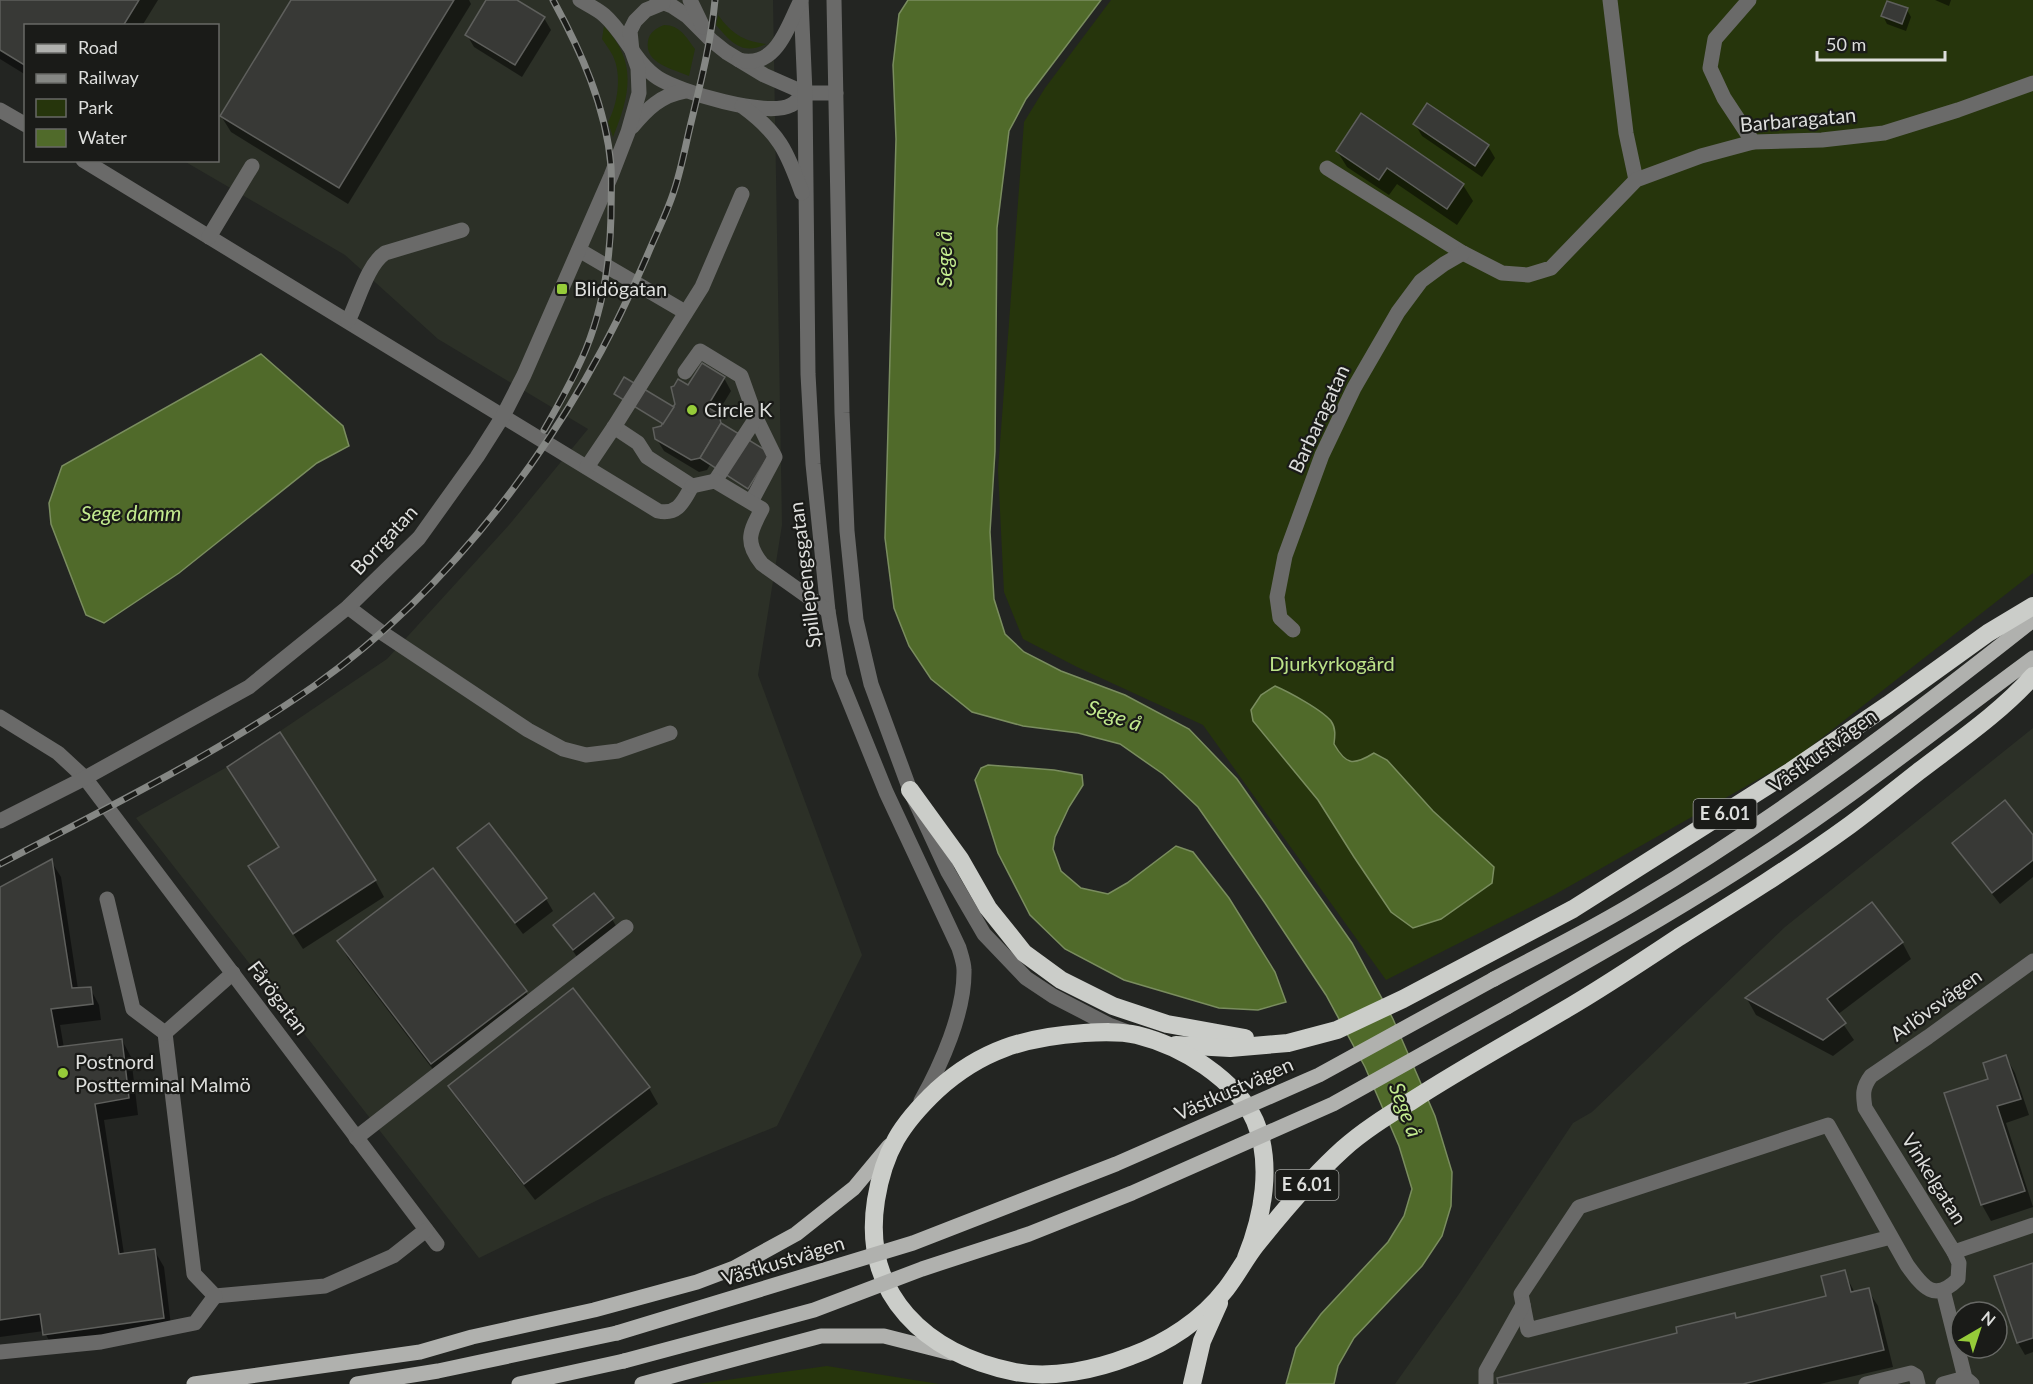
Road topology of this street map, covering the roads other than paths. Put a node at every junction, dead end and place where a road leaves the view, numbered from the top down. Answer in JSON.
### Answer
{"nodes":[{"id":1,"x":580,"y":0,"type":"edge"},
{"id":2,"x":690,"y":0,"type":"edge"},
{"id":3,"x":801,"y":0,"type":"edge"},
{"id":4,"x":834,"y":0,"type":"edge"},
{"id":5,"x":844,"y":0,"type":"edge"},
{"id":6,"x":1610,"y":0,"type":"edge"},
{"id":7,"x":1749,"y":0,"type":"edge"},
{"id":8,"x":660,"y":1,"type":"edge"},
{"id":9,"x":836,"y":20,"type":"junction"},
{"id":10,"x":707,"y":36,"type":"junction"},
{"id":11,"x":632,"y":51,"type":"junction"},
{"id":12,"x":736,"y":59,"type":"junction"},
{"id":13,"x":2033,"y":83,"type":"edge"},
{"id":14,"x":685,"y":91,"type":"junction"},
{"id":15,"x":805,"y":93,"type":"junction"},
{"id":16,"x":836,"y":93,"type":"junction"},
{"id":17,"x":742,"y":106,"type":"junction"},
{"id":18,"x":0,"y":110,"type":"edge"},
{"id":19,"x":24,"y":124,"type":"edge"},
{"id":20,"x":628,"y":132,"type":"junction"},
{"id":21,"x":1753,"y":142,"type":"junction"},
{"id":22,"x":86,"y":162,"type":"edge"},
{"id":23,"x":252,"y":166,"type":"dead end"},
{"id":24,"x":1327,"y":168,"type":"dead end"},
{"id":25,"x":1636,"y":180,"type":"junction"},
{"id":26,"x":742,"y":194,"type":"dead end"},
{"id":27,"x":807,"y":204,"type":"junction"},
{"id":28,"x":462,"y":230,"type":"dead end"},
{"id":29,"x":209,"y":237,"type":"junction"},
{"id":30,"x":579,"y":250,"type":"junction"},
{"id":31,"x":1463,"y":253,"type":"junction"},
{"id":32,"x":685,"y":312,"type":"junction"},
{"id":33,"x":348,"y":321,"type":"junction"},
{"id":34,"x":685,"y":372,"type":"dead end"},
{"id":35,"x":502,"y":416,"type":"junction"},
{"id":36,"x":756,"y":418,"type":"junction"},
{"id":37,"x":614,"y":427,"type":"junction"},
{"id":38,"x":587,"y":466,"type":"junction"},
{"id":39,"x":716,"y":481,"type":"junction"},
{"id":40,"x":692,"y":486,"type":"junction"},
{"id":41,"x":756,"y":505,"type":"junction"},
{"id":42,"x":2033,"y":606,"type":"edge"},
{"id":43,"x":348,"y":607,"type":"junction"},
{"id":44,"x":828,"y":611,"type":"junction"},
{"id":45,"x":2033,"y":620,"type":"edge"},
{"id":46,"x":1293,"y":630,"type":"dead end"},
{"id":47,"x":2033,"y":658,"type":"edge"},
{"id":48,"x":2033,"y":676,"type":"edge"},
{"id":49,"x":0,"y":717,"type":"edge"},
{"id":50,"x":669,"y":733,"type":"dead end"},
{"id":51,"x":85,"y":778,"type":"junction"},
{"id":52,"x":910,"y":790,"type":"junction"},
{"id":53,"x":0,"y":821,"type":"edge"},
{"id":54,"x":107,"y":899,"type":"dead end"},
{"id":55,"x":626,"y":927,"type":"dead end"},
{"id":56,"x":2033,"y":961,"type":"edge"},
{"id":57,"x":233,"y":974,"type":"junction"},
{"id":58,"x":165,"y":1033,"type":"junction"},
{"id":59,"x":1133,"y":1034,"type":"junction"},
{"id":60,"x":1288,"y":1043,"type":"junction"},
{"id":61,"x":1165,"y":1044,"type":"junction"},
{"id":62,"x":1864,"y":1085,"type":"joint"},
{"id":63,"x":917,"y":1109,"type":"junction"},
{"id":64,"x":356,"y":1137,"type":"junction"},
{"id":65,"x":894,"y":1139,"type":"junction"},
{"id":66,"x":2033,"y":1226,"type":"edge"},
{"id":67,"x":426,"y":1230,"type":"junction"},
{"id":68,"x":1891,"y":1237,"type":"junction"},
{"id":69,"x":436,"y":1244,"type":"dead end"},
{"id":70,"x":1954,"y":1252,"type":"junction"},
{"id":71,"x":1246,"y":1258,"type":"junction"},
{"id":72,"x":1227,"y":1288,"type":"junction"},
{"id":73,"x":1943,"y":1290,"type":"junction"},
{"id":74,"x":215,"y":1296,"type":"junction"},
{"id":75,"x":1523,"y":1305,"type":"junction"},
{"id":76,"x":0,"y":1352,"type":"edge"},
{"id":77,"x":974,"y":1359,"type":"junction"},
{"id":78,"x":1015,"y":1372,"type":"junction"},
{"id":79,"x":1969,"y":1381,"type":"edge"},
{"id":80,"x":194,"y":1384,"type":"edge"},
{"id":81,"x":357,"y":1384,"type":"edge"},
{"id":82,"x":519,"y":1384,"type":"edge"},
{"id":83,"x":642,"y":1384,"type":"edge"},
{"id":84,"x":1046,"y":1384,"type":"edge"},
{"id":85,"x":1192,"y":1384,"type":"edge"},
{"id":86,"x":1486,"y":1384,"type":"edge"},
{"id":87,"x":1866,"y":1384,"type":"edge"},
{"id":88,"x":1918,"y":1384,"type":"edge"},
{"id":89,"x":1943,"y":1384,"type":"edge"}],
"edges":[{"from":1,"to":11,"type":"street"},
{"from":2,"to":10,"type":"street"},
{"from":3,"to":12,"type":"street"},
{"from":3,"to":15,"type":"street","name":"Spillepengsgatan"},
{"from":4,"to":9,"type":"street"},
{"from":5,"to":9,"type":"street"},
{"from":6,"to":25,"type":"street"},
{"from":7,"to":21,"type":"street"},
{"from":8,"to":10,"type":"street"},
{"from":8,"to":11,"type":"street","name":"Borrgatan"},
{"from":9,"to":16,"type":"street"},
{"from":10,"to":12,"type":"street"},
{"from":11,"to":14,"type":"street"},
{"from":11,"to":20,"type":"street","name":"Borrgatan"},
{"from":12,"to":15,"type":"street"},
{"from":13,"to":21,"type":"street","name":"Barbaragatan"},
{"from":14,"to":17,"type":"street"},
{"from":14,"to":20,"type":"street","name":"Borrgatan"},
{"from":15,"to":16,"type":"street"},
{"from":15,"to":17,"type":"street"},
{"from":15,"to":27,"type":"street","name":"Spillepengsgatan"},
{"from":16,"to":52,"type":"street"},
{"from":17,"to":27,"type":"street"},
{"from":18,"to":19,"type":"street"},
{"from":20,"to":30,"type":"street","name":"Borrgatan"},
{"from":21,"to":25,"type":"street","name":"Barbaragatan"},
{"from":22,"to":29,"type":"street"},
{"from":23,"to":29,"type":"street"},
{"from":24,"to":31,"type":"street","name":"Barbaragatan"},
{"from":25,"to":31,"type":"street","name":"Barbaragatan"},
{"from":26,"to":32,"type":"street"},
{"from":27,"to":44,"type":"street","name":"Spillepengsgatan"},
{"from":28,"to":33,"type":"street"},
{"from":29,"to":33,"type":"street"},
{"from":30,"to":32,"type":"street"},
{"from":30,"to":35,"type":"street","name":"Borrgatan"},
{"from":31,"to":46,"type":"street","name":"Barbaragatan"},
{"from":32,"to":37,"type":"street"},
{"from":33,"to":35,"type":"street"},
{"from":34,"to":36,"type":"street"},
{"from":35,"to":38,"type":"street"},
{"from":35,"to":43,"type":"street","name":"Borrgatan"},
{"from":36,"to":39,"type":"street"},
{"from":36,"to":41,"type":"street"},
{"from":37,"to":38,"type":"street"},
{"from":37,"to":40,"type":"street"},
{"from":38,"to":40,"type":"street"},
{"from":39,"to":40,"type":"street"},
{"from":39,"to":41,"type":"street"},
{"from":41,"to":44,"type":"street"},
{"from":42,"to":60,"type":"highway","number":"E 6.01"},
{"from":43,"to":50,"type":"street"},
{"from":43,"to":51,"type":"street","name":"Borrgatan"},
{"from":44,"to":63,"type":"street","name":"Spillepengsgatan"},
{"from":45,"to":81,"type":"main road","name":"Västkustvägen","bridge":true},
{"from":47,"to":82,"type":"main road","bridge":true},
{"from":48,"to":71,"type":"highway","number":"E 6.01"},
{"from":49,"to":51,"type":"street","name":"Fårögatan"},
{"from":51,"to":53,"type":"street","name":"Borrgatan"},
{"from":51,"to":57,"type":"street","name":"Fårögatan"},
{"from":52,"to":59,"type":"street"},
{"from":52,"to":60,"type":"highway"},
{"from":54,"to":58,"type":"street"},
{"from":55,"to":64,"type":"street"},
{"from":56,"to":62,"type":"street","name":"Arlövsvägen"},
{"from":57,"to":58,"type":"street"},
{"from":57,"to":64,"type":"street","name":"Fårögatan"},
{"from":58,"to":74,"type":"street"},
{"from":59,"to":61,"type":"highway"},
{"from":59,"to":63,"type":"highway"},
{"from":60,"to":61,"type":"highway","number":"E 6.01"},
{"from":61,"to":71,"type":"highway"},
{"from":62,"to":70,"type":"street","name":"Vinkelgatan"},
{"from":63,"to":65,"type":"highway"},
{"from":64,"to":67,"type":"street","name":"Fårögatan"},
{"from":65,"to":77,"type":"highway"},
{"from":65,"to":80,"type":"main road"},
{"from":66,"to":70,"type":"street","name":"Vinkelgatan"},
{"from":67,"to":69,"type":"street","name":"Fårögatan"},
{"from":67,"to":74,"type":"street"},
{"from":68,"to":73,"type":"street"},
{"from":68,"to":75,"type":"street"},
{"from":68,"to":75,"type":"street"},
{"from":70,"to":73,"type":"street"},
{"from":71,"to":72,"type":"highway"},
{"from":72,"to":78,"type":"highway"},
{"from":72,"to":85,"type":"highway"},
{"from":73,"to":79,"type":"street"},
{"from":74,"to":76,"type":"street"},
{"from":75,"to":86,"type":"street"},
{"from":77,"to":78,"type":"highway"},
{"from":77,"to":83,"type":"main road"},
{"from":78,"to":84,"type":"highway"},
{"from":79,"to":89,"type":"street"},
{"from":87,"to":88,"type":"street"}]}
